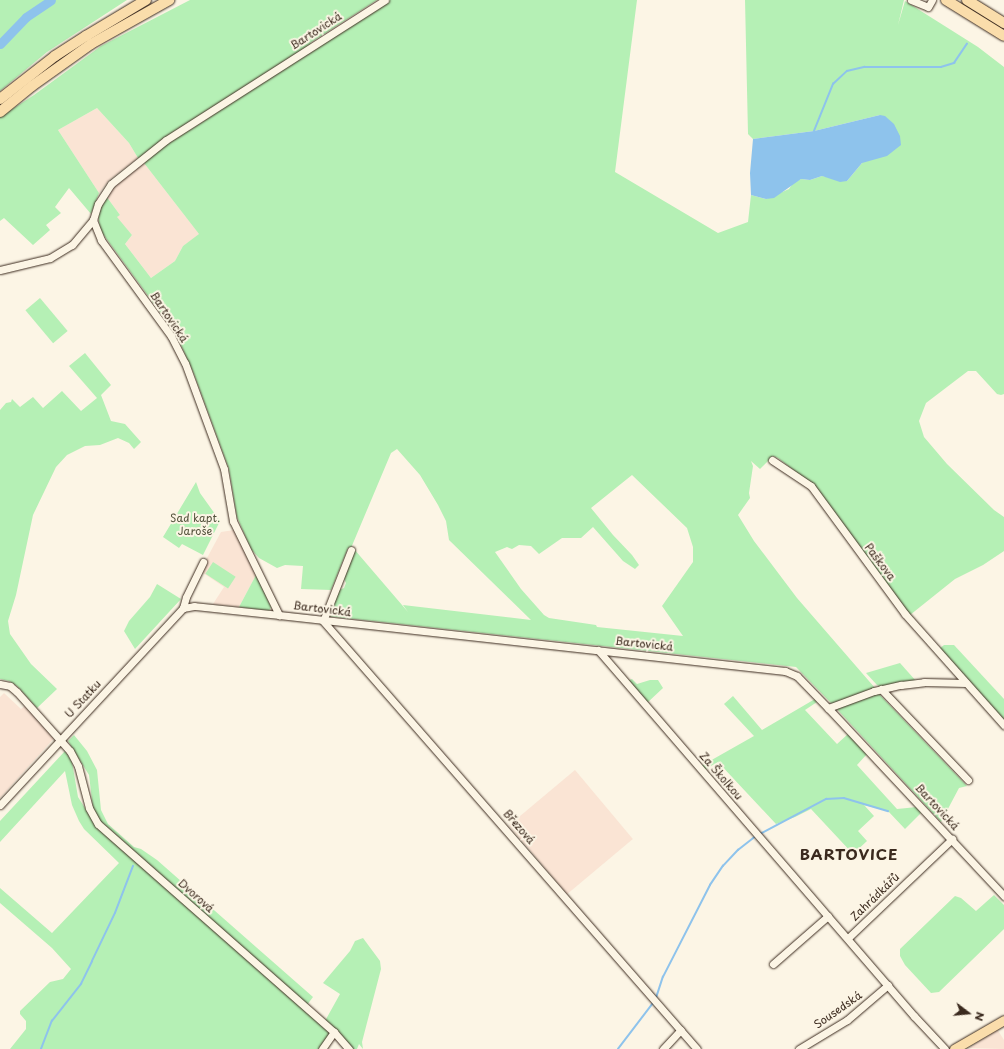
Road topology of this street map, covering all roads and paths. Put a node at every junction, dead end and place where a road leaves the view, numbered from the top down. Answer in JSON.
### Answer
{"nodes":[{"id":1,"x":146,"y":0,"type":"edge"},
{"id":2,"x":170,"y":0,"type":"edge"},
{"id":3,"x":385,"y":0,"type":"edge"},
{"id":4,"x":911,"y":0,"type":"edge"},
{"id":5,"x":932,"y":0,"type":"edge"},
{"id":6,"x":946,"y":0,"type":"edge"},
{"id":7,"x":967,"y":0,"type":"edge"},
{"id":8,"x":1004,"y":23,"type":"edge"},
{"id":9,"x":1004,"y":36,"type":"edge"},
{"id":10,"x":0,"y":99,"type":"edge"},
{"id":11,"x":0,"y":112,"type":"edge"},
{"id":12,"x":93,"y":220,"type":"junction"},
{"id":13,"x":0,"y":270,"type":"edge"},
{"id":14,"x":772,"y":460,"type":"dead end"},
{"id":15,"x":351,"y":550,"type":"dead end"},
{"id":16,"x":203,"y":562,"type":"dead end"},
{"id":17,"x":183,"y":608,"type":"junction"},
{"id":18,"x":279,"y":615,"type":"junction"},
{"id":19,"x":323,"y":621,"type":"junction"},
{"id":20,"x":598,"y":650,"type":"junction"},
{"id":21,"x":966,"y":683,"type":"junction"},
{"id":22,"x":0,"y":684,"type":"edge"},
{"id":23,"x":881,"y":689,"type":"junction"},
{"id":24,"x":828,"y":708,"type":"junction"},
{"id":25,"x":1004,"y":726,"type":"edge"},
{"id":26,"x":61,"y":740,"type":"junction"},
{"id":27,"x":968,"y":780,"type":"dead end"},
{"id":28,"x":0,"y":805,"type":"edge"},
{"id":29,"x":952,"y":839,"type":"junction"},
{"id":30,"x":1004,"y":896,"type":"edge"},
{"id":31,"x":828,"y":916,"type":"junction"},
{"id":32,"x":848,"y":938,"type":"junction"},
{"id":33,"x":773,"y":964,"type":"dead end"},
{"id":34,"x":888,"y":985,"type":"junction"},
{"id":35,"x":1004,"y":1020,"type":"edge"},
{"id":36,"x":681,"y":1030,"type":"junction"},
{"id":37,"x":334,"y":1032,"type":"junction"},
{"id":38,"x":966,"y":1046,"type":"edge"},
{"id":39,"x":322,"y":1049,"type":"edge"},
{"id":40,"x":349,"y":1049,"type":"edge"},
{"id":41,"x":662,"y":1049,"type":"edge"},
{"id":42,"x":697,"y":1049,"type":"edge"},
{"id":43,"x":799,"y":1049,"type":"edge"},
{"id":44,"x":945,"y":1049,"type":"edge"},
{"id":45,"x":954,"y":1049,"type":"edge"}],
"edges":[{"from":1,"to":10,"type":"highway"},
{"from":2,"to":11,"type":"highway"},
{"from":3,"to":12,"type":"street","name":"Bartovická"},
{"from":4,"to":5,"type":"street"},
{"from":6,"to":9,"type":"highway"},
{"from":7,"to":8,"type":"highway"},
{"from":12,"to":13,"type":"street"},
{"from":12,"to":18,"type":"street","name":"Bartovická"},
{"from":14,"to":21,"type":"street","name":"Paškova"},
{"from":15,"to":19,"type":"street"},
{"from":16,"to":17,"type":"street","name":"U Statku"},
{"from":17,"to":18,"type":"street"},
{"from":17,"to":26,"type":"street","name":"U Statku"},
{"from":18,"to":19,"type":"street","name":"Bartovická"},
{"from":19,"to":20,"type":"street","name":"Bartovická"},
{"from":19,"to":36,"type":"street","name":"Březová"},
{"from":20,"to":24,"type":"street","name":"Bartovická"},
{"from":20,"to":31,"type":"street","name":"Za Školkou"},
{"from":21,"to":23,"type":"street"},
{"from":21,"to":25,"type":"street","name":"Paškova"},
{"from":22,"to":26,"type":"street","name":"Dvorová"},
{"from":23,"to":24,"type":"street"},
{"from":23,"to":27,"type":"street"},
{"from":24,"to":29,"type":"street","name":"Bartovická"},
{"from":26,"to":28,"type":"street","name":"U Statku"},
{"from":26,"to":37,"type":"street","name":"Dvorová"},
{"from":29,"to":30,"type":"street","name":"Bartovická"},
{"from":29,"to":32,"type":"street","name":"Zahrádkářů"},
{"from":31,"to":32,"type":"street","name":"Za Školkou"},
{"from":31,"to":33,"type":"street"},
{"from":32,"to":34,"type":"street","name":"Za Školkou"},
{"from":34,"to":43,"type":"street","name":"Sousedská"},
{"from":34,"to":44,"type":"street","name":"Za Školkou"},
{"from":35,"to":38,"type":"main road"},
{"from":36,"to":41,"type":"street"},
{"from":36,"to":42,"type":"street","name":"Březová"},
{"from":37,"to":39,"type":"street"},
{"from":37,"to":40,"type":"street","name":"Dvorová"},
{"from":38,"to":45,"type":"main road"}]}
